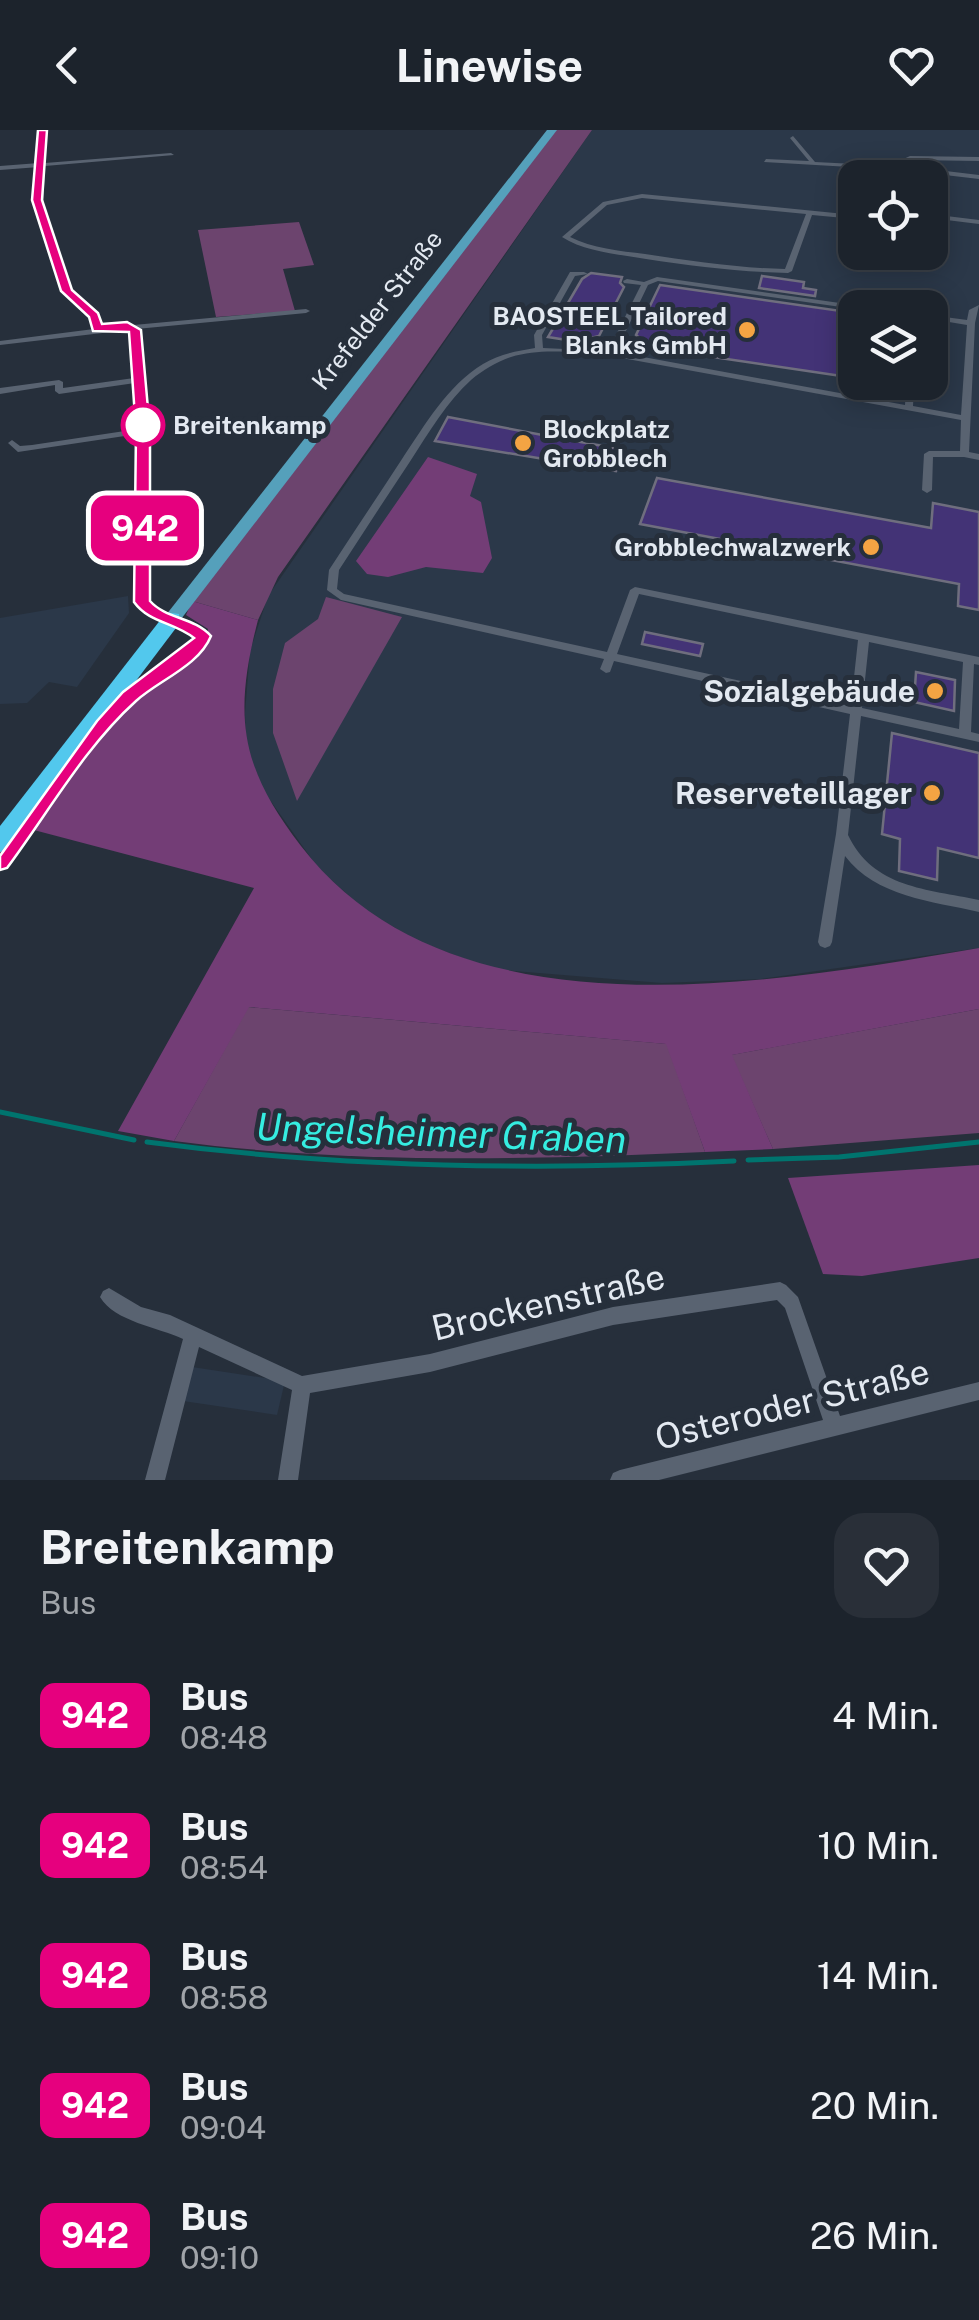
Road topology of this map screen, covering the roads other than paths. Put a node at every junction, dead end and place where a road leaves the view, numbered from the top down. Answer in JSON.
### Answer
{"nodes":[{"id":1,"x":43,"y":130,"type":"edge"},
{"id":2,"x":549,"y":130,"type":"edge"},
{"id":3,"x":793,"y":138,"type":"dead end"},
{"id":4,"x":171,"y":155,"type":"dead end"},
{"id":5,"x":979,"y":159,"type":"edge"},
{"id":6,"x":812,"y":160,"type":"junction"},
{"id":7,"x":902,"y":160,"type":"edge"},
{"id":8,"x":766,"y":161,"type":"dead end"},
{"id":9,"x":838,"y":162,"type":"edge"},
{"id":10,"x":40,"y":165,"type":"junction"},
{"id":11,"x":0,"y":168,"type":"edge"},
{"id":12,"x":948,"y":173,"type":"edge"},
{"id":13,"x":979,"y":177,"type":"edge"},
{"id":14,"x":809,"y":214,"type":"junction"},
{"id":15,"x":838,"y":216,"type":"edge"},
{"id":16,"x":948,"y":218,"type":"edge"},
{"id":17,"x":979,"y":222,"type":"edge"},
{"id":18,"x":584,"y":274,"type":"dead end"},
{"id":19,"x":627,"y":281,"type":"dead end"},
{"id":20,"x":644,"y":284,"type":"junction"},
{"id":21,"x":637,"y":301,"type":"junction"},
{"id":22,"x":651,"y":303,"type":"dead end"},
{"id":23,"x":838,"y":305,"type":"edge"},
{"id":24,"x":979,"y":307,"type":"edge"},
{"id":25,"x":306,"y":310,"type":"dead end"},
{"id":26,"x":628,"y":318,"type":"junction"},
{"id":27,"x":948,"y":320,"type":"edge"},
{"id":28,"x":643,"y":321,"type":"dead end"},
{"id":29,"x":971,"y":323,"type":"junction"},
{"id":30,"x":97,"y":328,"type":"junction"},
{"id":31,"x":132,"y":328,"type":"junction"},
{"id":32,"x":550,"y":334,"type":"dead end"},
{"id":33,"x":538,"y":335,"type":"junction"},
{"id":34,"x":634,"y":340,"type":"dead end"},
{"id":35,"x":596,"y":341,"type":"dead end"},
{"id":36,"x":0,"y":342,"type":"edge"},
{"id":37,"x":615,"y":345,"type":"junction"},
{"id":38,"x":539,"y":348,"type":"junction"},
{"id":39,"x":772,"y":365,"type":"dead end"},
{"id":40,"x":141,"y":380,"type":"junction"},
{"id":41,"x":767,"y":380,"type":"junction"},
{"id":42,"x":0,"y":390,"type":"edge"},
{"id":43,"x":909,"y":400,"type":"edge"},
{"id":44,"x":909,"y":409,"type":"junction"},
{"id":45,"x":965,"y":418,"type":"junction"},
{"id":46,"x":143,"y":431,"type":"junction"},
{"id":47,"x":0,"y":445,"type":"edge"},
{"id":48,"x":964,"y":454,"type":"junction"},
{"id":49,"x":979,"y":457,"type":"edge"},
{"id":50,"x":927,"y":490,"type":"dead end"},
{"id":51,"x":168,"y":617,"type":"junction"},
{"id":52,"x":864,"y":639,"type":"junction"},
{"id":53,"x":610,"y":655,"type":"junction"},
{"id":54,"x":974,"y":660,"type":"edge"},
{"id":55,"x":606,"y":669,"type":"dead end"},
{"id":56,"x":855,"y":711,"type":"junction"},
{"id":57,"x":965,"y":735,"type":"junction"},
{"id":58,"x":979,"y":738,"type":"edge"},
{"id":59,"x":0,"y":824,"type":"edge"},
{"id":60,"x":842,"y":834,"type":"junction"},
{"id":61,"x":0,"y":843,"type":"edge"},
{"id":62,"x":0,"y":862,"type":"edge"},
{"id":63,"x":979,"y":906,"type":"edge"},
{"id":64,"x":825,"y":942,"type":"dead end"},
{"id":65,"x":108,"y":1298,"type":"dead end"},
{"id":66,"x":193,"y":1336,"type":"junction"},
{"id":67,"x":302,"y":1385,"type":"junction"},
{"id":68,"x":979,"y":1390,"type":"edge"},
{"id":69,"x":835,"y":1428,"type":"junction"},
{"id":70,"x":155,"y":1480,"type":"edge"},
{"id":71,"x":288,"y":1480,"type":"edge"},
{"id":72,"x":620,"y":1480,"type":"edge"}],
"edges":[{"from":1,"to":10,"type":"street"},
{"from":2,"to":51,"type":"main road","name":"Krefelder Straße"},
{"from":3,"to":6,"type":"street"},
{"from":4,"to":10,"type":"street"},
{"from":5,"to":7,"type":"street"},
{"from":6,"to":8,"type":"street"},
{"from":6,"to":9,"type":"street"},
{"from":10,"to":11,"type":"street"},
{"from":10,"to":30,"type":"street"},
{"from":12,"to":13,"type":"street"},
{"from":14,"to":14,"type":"street"},
{"from":14,"to":15,"type":"street"},
{"from":16,"to":17,"type":"street"},
{"from":18,"to":33,"type":"street"},
{"from":19,"to":20,"type":"street"},
{"from":20,"to":21,"type":"street"},
{"from":20,"to":23,"type":"street"},
{"from":21,"to":22,"type":"street"},
{"from":21,"to":26,"type":"street"},
{"from":24,"to":29,"type":"street"},
{"from":25,"to":31,"type":"street"},
{"from":26,"to":28,"type":"street"},
{"from":26,"to":37,"type":"street"},
{"from":27,"to":29,"type":"street"},
{"from":29,"to":45,"type":"street"},
{"from":30,"to":31,"type":"street"},
{"from":30,"to":36,"type":"street"},
{"from":31,"to":40,"type":"street"},
{"from":32,"to":33,"type":"street"},
{"from":33,"to":38,"type":"street"},
{"from":34,"to":37,"type":"street"},
{"from":35,"to":37,"type":"street"},
{"from":37,"to":38,"type":"street"},
{"from":37,"to":41,"type":"street"},
{"from":38,"to":53,"type":"street"},
{"from":39,"to":41,"type":"street"},
{"from":40,"to":42,"type":"street"},
{"from":40,"to":46,"type":"street"},
{"from":41,"to":44,"type":"street"},
{"from":43,"to":44,"type":"street"},
{"from":44,"to":45,"type":"street"},
{"from":45,"to":48,"type":"street"},
{"from":46,"to":47,"type":"street"},
{"from":46,"to":51,"type":"street"},
{"from":48,"to":49,"type":"street"},
{"from":48,"to":50,"type":"street"},
{"from":51,"to":59,"type":"highway","name":"Krefelder Straße"},
{"from":51,"to":61,"type":"highway","name":"Krefelder Straße"},
{"from":51,"to":62,"type":"street"},
{"from":52,"to":53,"type":"street"},
{"from":52,"to":54,"type":"street"},
{"from":52,"to":56,"type":"street"},
{"from":53,"to":55,"type":"street"},
{"from":53,"to":56,"type":"street"},
{"from":54,"to":57,"type":"street"},
{"from":56,"to":57,"type":"street"},
{"from":56,"to":60,"type":"street"},
{"from":57,"to":58,"type":"street"},
{"from":60,"to":63,"type":"street"},
{"from":60,"to":64,"type":"street"},
{"from":65,"to":66,"type":"street"},
{"from":66,"to":67,"type":"street"},
{"from":66,"to":70,"type":"street"},
{"from":67,"to":69,"type":"street","name":"Brockenstraße"},
{"from":67,"to":71,"type":"street"},
{"from":68,"to":69,"type":"street","name":"Osteroder Straße"},
{"from":69,"to":72,"type":"street","name":"Osteroder Straße"}]}
